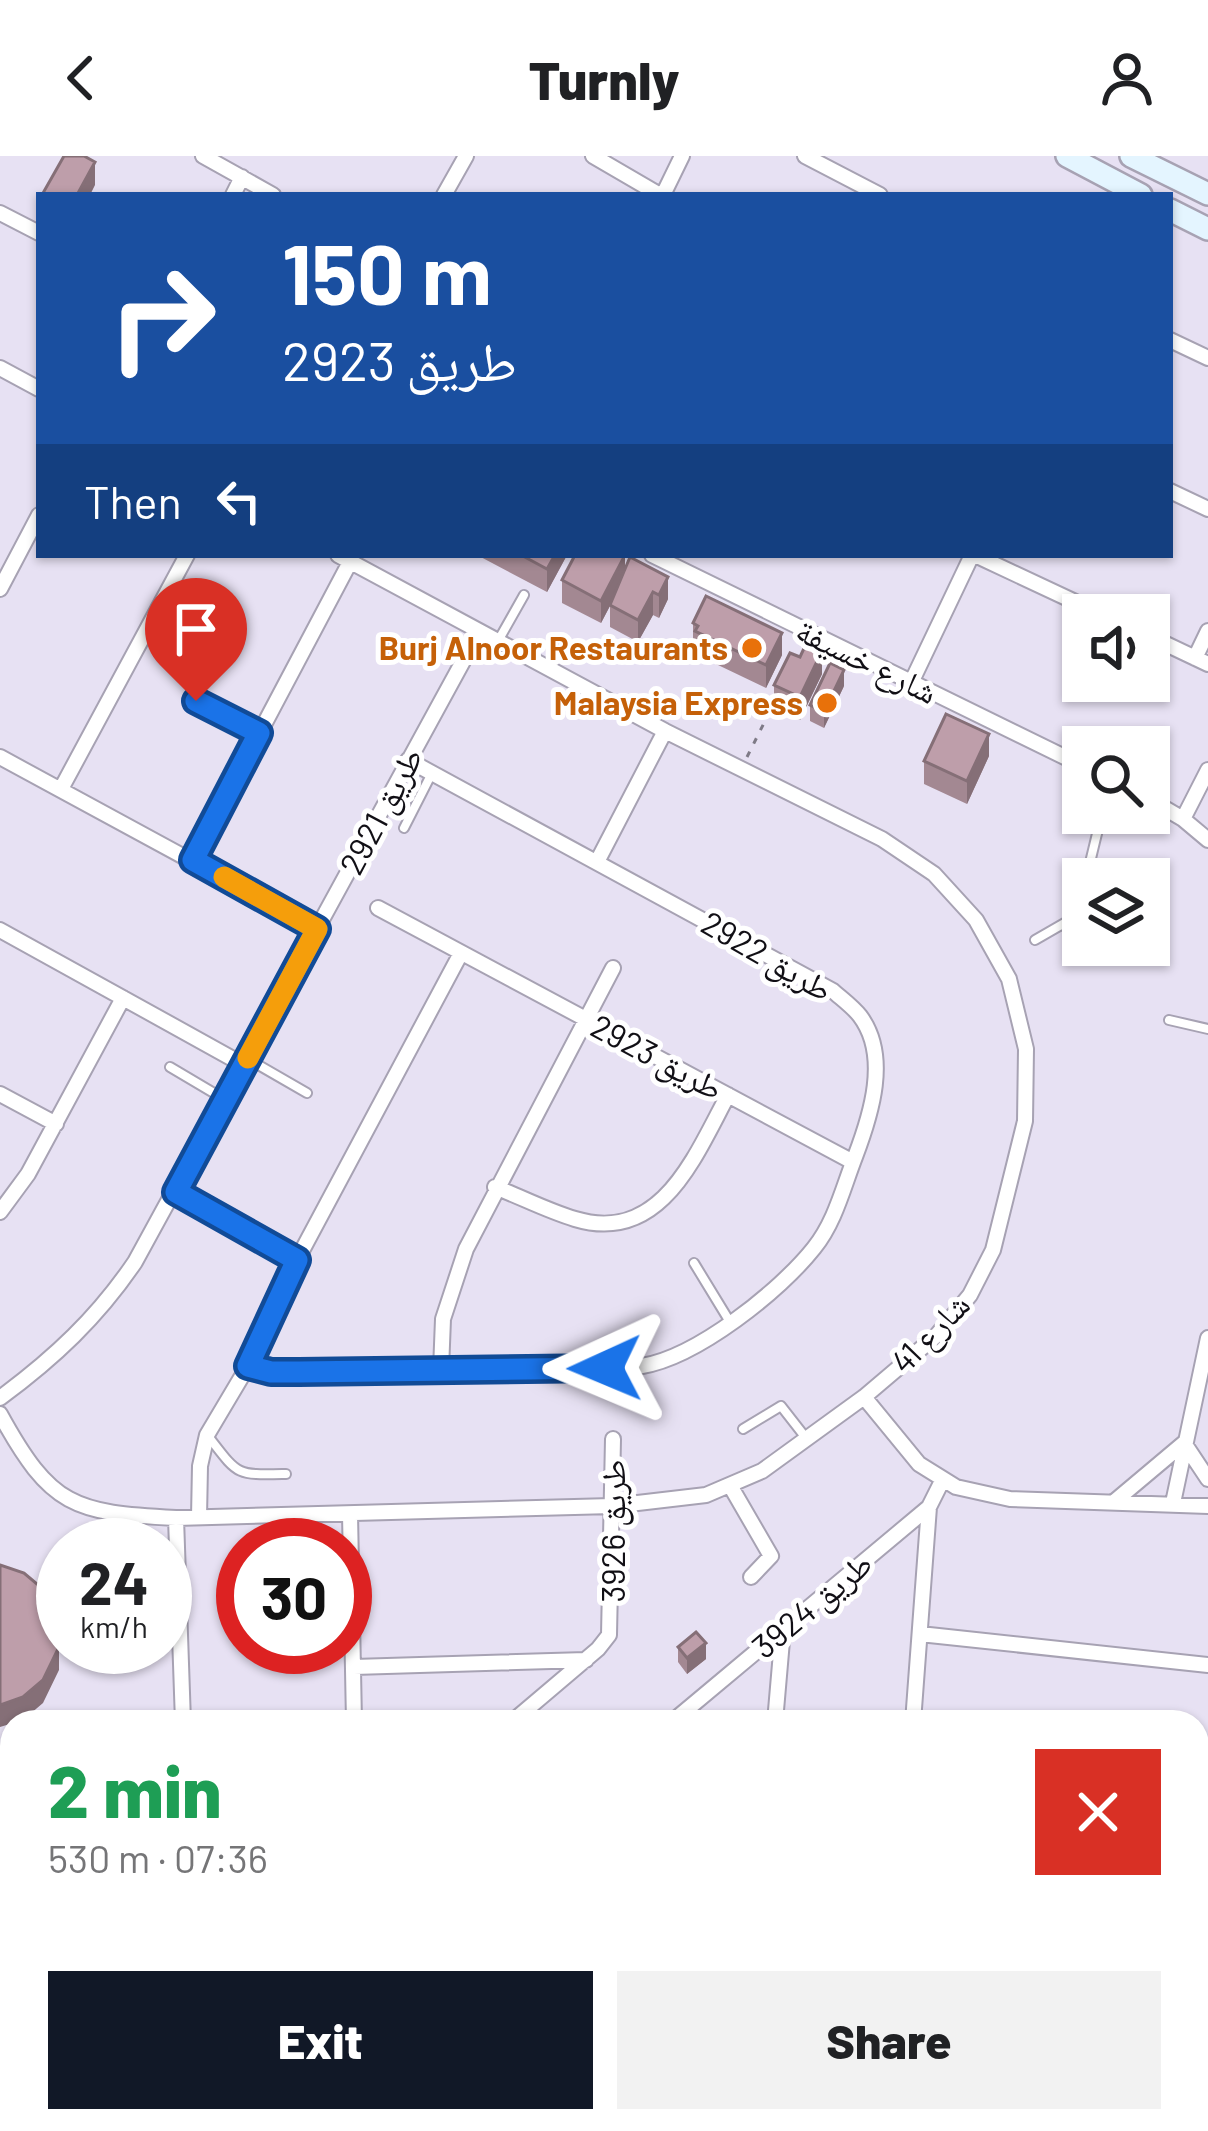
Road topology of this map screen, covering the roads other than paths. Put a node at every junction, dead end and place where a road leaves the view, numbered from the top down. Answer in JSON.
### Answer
{"nodes":[{"id":1,"x":202,"y":156,"type":"edge"},
{"id":2,"x":466,"y":156,"type":"edge"},
{"id":3,"x":593,"y":156,"type":"edge"},
{"id":4,"x":682,"y":156,"type":"edge"},
{"id":5,"x":806,"y":156,"type":"edge"},
{"id":6,"x":1067,"y":156,"type":"edge"},
{"id":7,"x":1131,"y":156,"type":"edge"},
{"id":8,"x":1170,"y":165,"type":"edge"},
{"id":9,"x":242,"y":177,"type":"junction"},
{"id":10,"x":234,"y":192,"type":"edge"},
{"id":11,"x":268,"y":192,"type":"edge"},
{"id":12,"x":446,"y":192,"type":"edge"},
{"id":13,"x":657,"y":192,"type":"edge"},
{"id":14,"x":664,"y":192,"type":"edge"},
{"id":15,"x":874,"y":192,"type":"edge"},
{"id":16,"x":1135,"y":192,"type":"edge"},
{"id":17,"x":1208,"y":194,"type":"edge"},
{"id":18,"x":1173,"y":211,"type":"edge"},
{"id":19,"x":0,"y":213,"type":"edge"},
{"id":20,"x":1208,"y":229,"type":"edge"},
{"id":21,"x":36,"y":231,"type":"edge"},
{"id":22,"x":1173,"y":341,"type":"edge"},
{"id":23,"x":1208,"y":358,"type":"edge"},
{"id":24,"x":0,"y":368,"type":"edge"},
{"id":25,"x":36,"y":387,"type":"edge"},
{"id":26,"x":1173,"y":492,"type":"edge"},
{"id":27,"x":1208,"y":508,"type":"edge"},
{"id":28,"x":36,"y":521,"type":"edge"},
{"id":29,"x":185,"y":558,"type":"edge"},
{"id":30,"x":344,"y":558,"type":"edge"},
{"id":31,"x":658,"y":558,"type":"edge"},
{"id":32,"x":972,"y":558,"type":"edge"},
{"id":33,"x":980,"y":558,"type":"edge"},
{"id":34,"x":0,"y":590,"type":"edge"},
{"id":35,"x":524,"y":595,"type":"dead end"},
{"id":36,"x":1062,"y":596,"type":"edge"},
{"id":37,"x":1208,"y":631,"type":"edge"},
{"id":38,"x":479,"y":632,"type":"junction"},
{"id":39,"x":498,"y":642,"type":"junction"},
{"id":40,"x":1170,"y":646,"type":"edge"},
{"id":41,"x":1202,"y":661,"type":"edge"},
{"id":42,"x":911,"y":683,"type":"junction"},
{"id":43,"x":196,"y":701,"type":"dead end"},
{"id":44,"x":665,"y":731,"type":"junction"},
{"id":45,"x":259,"y":733,"type":"junction"},
{"id":46,"x":1062,"y":756,"type":"edge"},
{"id":47,"x":0,"y":757,"type":"edge"},
{"id":48,"x":408,"y":760,"type":"junction"},
{"id":49,"x":1208,"y":770,"type":"edge"},
{"id":50,"x":433,"y":772,"type":"junction"},
{"id":51,"x":61,"y":789,"type":"junction"},
{"id":52,"x":1170,"y":811,"type":"edge"},
{"id":53,"x":1183,"y":819,"type":"junction"},
{"id":54,"x":404,"y":827,"type":"dead end"},
{"id":55,"x":1208,"y":841,"type":"edge"},
{"id":56,"x":193,"y":860,"type":"junction"},
{"id":57,"x":598,"y":860,"type":"junction"},
{"id":58,"x":378,"y":908,"type":"dead end"},
{"id":59,"x":1062,"y":926,"type":"edge"},
{"id":60,"x":317,"y":929,"type":"junction"},
{"id":61,"x":0,"y":930,"type":"edge"},
{"id":62,"x":1035,"y":940,"type":"dead end"},
{"id":63,"x":461,"y":953,"type":"junction"},
{"id":64,"x":613,"y":968,"type":"dead end"},
{"id":65,"x":123,"y":998,"type":"junction"},
{"id":66,"x":584,"y":1018,"type":"junction"},
{"id":67,"x":1169,"y":1020,"type":"dead end"},
{"id":68,"x":1208,"y":1029,"type":"edge"},
{"id":69,"x":246,"y":1062,"type":"junction"},
{"id":70,"x":170,"y":1067,"type":"dead end"},
{"id":71,"x":307,"y":1093,"type":"dead end"},
{"id":72,"x":0,"y":1094,"type":"edge"},
{"id":73,"x":728,"y":1095,"type":"junction"},
{"id":74,"x":226,"y":1099,"type":"junction"},
{"id":75,"x":56,"y":1124,"type":"junction"},
{"id":76,"x":853,"y":1162,"type":"junction"},
{"id":77,"x":495,"y":1186,"type":"junction"},
{"id":78,"x":176,"y":1192,"type":"junction"},
{"id":79,"x":0,"y":1212,"type":"edge"},
{"id":80,"x":297,"y":1260,"type":"junction"},
{"id":81,"x":694,"y":1264,"type":"dead end"},
{"id":82,"x":730,"y":1322,"type":"junction"},
{"id":83,"x":1207,"y":1345,"type":"edge"},
{"id":84,"x":248,"y":1366,"type":"junction"},
{"id":85,"x":441,"y":1370,"type":"junction"},
{"id":86,"x":863,"y":1397,"type":"junction"},
{"id":87,"x":0,"y":1398,"type":"edge"},
{"id":88,"x":0,"y":1414,"type":"edge"},
{"id":89,"x":742,"y":1429,"type":"dead end"},
{"id":90,"x":207,"y":1435,"type":"junction"},
{"id":91,"x":613,"y":1439,"type":"dead end"},
{"id":92,"x":807,"y":1440,"type":"junction"},
{"id":93,"x":1184,"y":1443,"type":"junction"},
{"id":94,"x":286,"y":1474,"type":"dead end"},
{"id":95,"x":1208,"y":1479,"type":"edge"},
{"id":96,"x":942,"y":1481,"type":"junction"},
{"id":97,"x":731,"y":1487,"type":"junction"},
{"id":98,"x":1115,"y":1501,"type":"junction"},
{"id":99,"x":1173,"y":1503,"type":"junction"},
{"id":100,"x":612,"y":1506,"type":"junction"},
{"id":101,"x":1208,"y":1506,"type":"edge"},
{"id":102,"x":929,"y":1507,"type":"junction"},
{"id":103,"x":350,"y":1514,"type":"junction"},
{"id":104,"x":199,"y":1517,"type":"junction"},
{"id":105,"x":176,"y":1518,"type":"joint"},
{"id":106,"x":350,"y":1518,"type":"edge"},
{"id":107,"x":751,"y":1577,"type":"dead end"},
{"id":108,"x":783,"y":1629,"type":"junction"},
{"id":109,"x":920,"y":1634,"type":"junction"},
{"id":110,"x":586,"y":1660,"type":"junction"},
{"id":111,"x":1208,"y":1664,"type":"edge"},
{"id":112,"x":372,"y":1666,"type":"edge"},
{"id":113,"x":181,"y":1674,"type":"edge"},
{"id":114,"x":354,"y":1674,"type":"edge"},
{"id":115,"x":183,"y":1710,"type":"edge"},
{"id":116,"x":354,"y":1710,"type":"edge"},
{"id":117,"x":526,"y":1710,"type":"edge"},
{"id":118,"x":686,"y":1710,"type":"edge"},
{"id":119,"x":776,"y":1710,"type":"edge"},
{"id":120,"x":914,"y":1710,"type":"edge"}],
"edges":[{"from":1,"to":9,"type":"street"},
{"from":2,"to":12,"type":"street"},
{"from":3,"to":13,"type":"street"},
{"from":4,"to":14,"type":"street"},
{"from":5,"to":15,"type":"street"},
{"from":6,"to":16,"type":"main road"},
{"from":7,"to":8,"type":"main road"},
{"from":8,"to":17,"type":"main road"},
{"from":9,"to":10,"type":"street"},
{"from":9,"to":11,"type":"street"},
{"from":18,"to":20,"type":"main road"},
{"from":19,"to":21,"type":"street"},
{"from":22,"to":23,"type":"street"},
{"from":24,"to":25,"type":"street"},
{"from":26,"to":27,"type":"street"},
{"from":28,"to":34,"type":"street"},
{"from":29,"to":51,"type":"street"},
{"from":30,"to":38,"type":"street","name":"شارع 41"},
{"from":30,"to":45,"type":"street"},
{"from":31,"to":42,"type":"street","name":"شارع خسيفة"},
{"from":32,"to":42,"type":"street"},
{"from":33,"to":36,"type":"street"},
{"from":35,"to":39,"type":"lane"},
{"from":37,"to":41,"type":"street"},
{"from":38,"to":39,"type":"street","name":"شارع 41"},
{"from":38,"to":48,"type":"street","name":"طريق 2921"},
{"from":39,"to":44,"type":"street","name":"شارع 41"},
{"from":40,"to":41,"type":"street"},
{"from":42,"to":46,"type":"street","name":"شارع خسيفة"},
{"from":43,"to":45,"type":"lane"},
{"from":44,"to":57,"type":"street"},
{"from":44,"to":86,"type":"street","name":"شارع 41"},
{"from":45,"to":56,"type":"street"},
{"from":47,"to":51,"type":"street"},
{"from":48,"to":50,"type":"street","name":"طريق 2922"},
{"from":48,"to":60,"type":"street","name":"طريق 2921"},
{"from":49,"to":53,"type":"street"},
{"from":50,"to":54,"type":"lane"},
{"from":50,"to":57,"type":"street","name":"طريق 2922"},
{"from":51,"to":56,"type":"street"},
{"from":52,"to":53,"type":"street"},
{"from":53,"to":55,"type":"street"},
{"from":56,"to":60,"type":"street"},
{"from":57,"to":76,"type":"street","name":"طريق 2922"},
{"from":58,"to":63,"type":"street","name":"طريق 2923"},
{"from":59,"to":62,"type":"lane"},
{"from":60,"to":69,"type":"street","name":"طريق 2921"},
{"from":61,"to":65,"type":"street"},
{"from":63,"to":66,"type":"street","name":"طريق 2923"},
{"from":63,"to":80,"type":"street"},
{"from":64,"to":66,"type":"street"},
{"from":65,"to":69,"type":"street"},
{"from":65,"to":75,"type":"street"},
{"from":66,"to":73,"type":"street","name":"طريق 2923"},
{"from":66,"to":77,"type":"street"},
{"from":67,"to":68,"type":"lane"},
{"from":69,"to":71,"type":"lane"},
{"from":69,"to":74,"type":"street","name":"طريق 2921"},
{"from":70,"to":74,"type":"lane"},
{"from":72,"to":75,"type":"street"},
{"from":73,"to":76,"type":"street","name":"طريق 2923"},
{"from":73,"to":77,"type":"street"},
{"from":74,"to":78,"type":"street","name":"طريق 2921"},
{"from":75,"to":79,"type":"street"},
{"from":76,"to":82,"type":"street","name":"طريق 2922"},
{"from":77,"to":85,"type":"street"},
{"from":78,"to":80,"type":"street"},
{"from":78,"to":87,"type":"street","name":"طريق 2921"},
{"from":80,"to":84,"type":"street"},
{"from":81,"to":82,"type":"lane"},
{"from":82,"to":85,"type":"street","name":"طريق 2922"},
{"from":83,"to":93,"type":"street"},
{"from":84,"to":85,"type":"street","name":"طريق 2922"},
{"from":84,"to":90,"type":"street"},
{"from":86,"to":92,"type":"street","name":"شارع 41"},
{"from":86,"to":96,"type":"street"},
{"from":88,"to":105,"type":"street","name":"شارع 41"},
{"from":89,"to":92,"type":"lane"},
{"from":90,"to":94,"type":"lane"},
{"from":90,"to":104,"type":"street"},
{"from":91,"to":100,"type":"street","name":"طريق 3926"},
{"from":92,"to":97,"type":"street","name":"شارع 41"},
{"from":93,"to":95,"type":"street"},
{"from":93,"to":98,"type":"street"},
{"from":93,"to":99,"type":"street"},
{"from":96,"to":98,"type":"street"},
{"from":96,"to":102,"type":"street","name":"طريق 3924"},
{"from":97,"to":100,"type":"street","name":"شارع 41"},
{"from":97,"to":107,"type":"street"},
{"from":98,"to":99,"type":"street"},
{"from":99,"to":101,"type":"street"},
{"from":100,"to":103,"type":"street","name":"شارع 41"},
{"from":100,"to":110,"type":"street","name":"طريق 3926"},
{"from":102,"to":108,"type":"street","name":"طريق 3924"},
{"from":102,"to":109,"type":"street"},
{"from":103,"to":104,"type":"street","name":"شارع 41"},
{"from":103,"to":106,"type":"street"},
{"from":104,"to":105,"type":"street","name":"شارع 41"},
{"from":108,"to":118,"type":"street","name":"طريق 3924"},
{"from":108,"to":119,"type":"street"},
{"from":109,"to":111,"type":"street"},
{"from":109,"to":120,"type":"street"},
{"from":110,"to":112,"type":"street"},
{"from":110,"to":117,"type":"street","name":"طريق 3926"},
{"from":113,"to":115,"type":"street"},
{"from":114,"to":116,"type":"street"}]}
